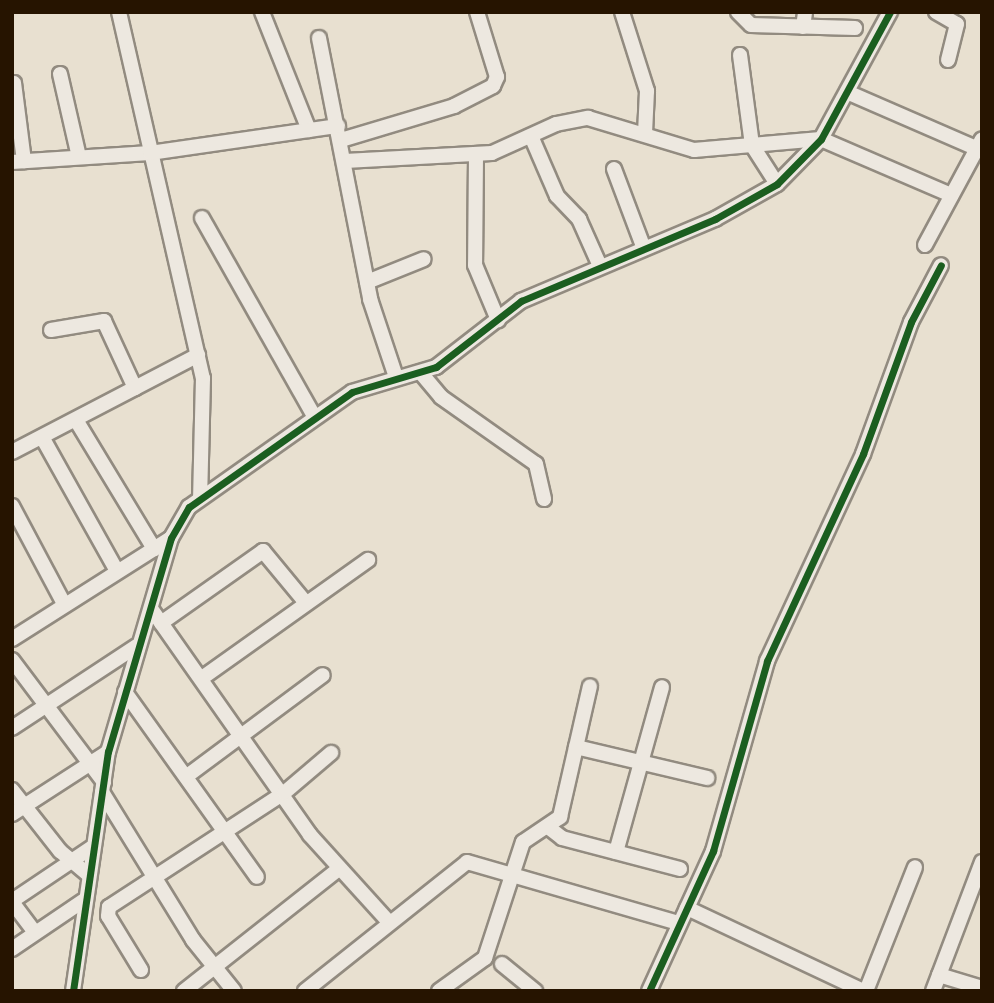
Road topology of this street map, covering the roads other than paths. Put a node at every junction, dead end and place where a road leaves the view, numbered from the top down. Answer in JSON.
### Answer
{"nodes":[{"id":1,"x":119,"y":12,"type":"edge"},
{"id":2,"x":262,"y":12,"type":"edge"},
{"id":3,"x":477,"y":12,"type":"edge"},
{"id":4,"x":622,"y":12,"type":"edge"},
{"id":5,"x":738,"y":12,"type":"edge"},
{"id":6,"x":890,"y":12,"type":"edge"},
{"id":7,"x":936,"y":12,"type":"edge"},
{"id":8,"x":804,"y":20,"type":"edge"},
{"id":9,"x":855,"y":28,"type":"dead end"},
{"id":10,"x":319,"y":38,"type":"dead end"},
{"id":11,"x":740,"y":55,"type":"dead end"},
{"id":12,"x":948,"y":60,"type":"dead end"},
{"id":13,"x":60,"y":74,"type":"dead end"},
{"id":14,"x":14,"y":83,"type":"edge"},
{"id":15,"x":847,"y":92,"type":"junction"},
{"id":16,"x":309,"y":130,"type":"junction"},
{"id":17,"x":340,"y":133,"type":"junction"},
{"id":18,"x":645,"y":133,"type":"junction"},
{"id":19,"x":531,"y":136,"type":"junction"},
{"id":20,"x":821,"y":139,"type":"junction"},
{"id":21,"x":980,"y":142,"type":"edge"},
{"id":22,"x":752,"y":145,"type":"junction"},
{"id":23,"x":150,"y":153,"type":"junction"},
{"id":24,"x":475,"y":156,"type":"junction"},
{"id":25,"x":79,"y":157,"type":"junction"},
{"id":26,"x":18,"y":161,"type":"edge"},
{"id":27,"x":345,"y":161,"type":"junction"},
{"id":28,"x":614,"y":169,"type":"dead end"},
{"id":29,"x":777,"y":184,"type":"junction"},
{"id":30,"x":951,"y":195,"type":"junction"},
{"id":31,"x":202,"y":219,"type":"dead end"},
{"id":32,"x":925,"y":245,"type":"dead end"},
{"id":33,"x":644,"y":249,"type":"junction"},
{"id":34,"x":424,"y":259,"type":"dead end"},
{"id":35,"x":941,"y":265,"type":"dead end"},
{"id":36,"x":600,"y":266,"type":"junction"},
{"id":37,"x":367,"y":282,"type":"junction"},
{"id":38,"x":498,"y":320,"type":"junction"},
{"id":39,"x":51,"y":330,"type":"dead end"},
{"id":40,"x":198,"y":355,"type":"junction"},
{"id":41,"x":421,"y":373,"type":"junction"},
{"id":42,"x":396,"y":377,"type":"junction"},
{"id":43,"x":135,"y":388,"type":"junction"},
{"id":44,"x":314,"y":416,"type":"junction"},
{"id":45,"x":76,"y":420,"type":"junction"},
{"id":46,"x":43,"y":437,"type":"junction"},
{"id":47,"x":12,"y":452,"type":"edge"},
{"id":48,"x":200,"y":497,"type":"junction"},
{"id":49,"x":544,"y":499,"type":"dead end"},
{"id":50,"x":12,"y":506,"type":"edge"},
{"id":51,"x":171,"y":538,"type":"junction"},
{"id":52,"x":154,"y":549,"type":"junction"},
{"id":53,"x":368,"y":561,"type":"dead end"},
{"id":54,"x":117,"y":571,"type":"junction"},
{"id":55,"x":306,"y":603,"type":"junction"},
{"id":56,"x":64,"y":604,"type":"junction"},
{"id":57,"x":152,"y":610,"type":"junction"},
{"id":58,"x":161,"y":623,"type":"junction"},
{"id":59,"x":13,"y":636,"type":"edge"},
{"id":60,"x":136,"y":646,"type":"junction"},
{"id":61,"x":12,"y":660,"type":"edge"},
{"id":62,"x":323,"y":675,"type":"dead end"},
{"id":63,"x":202,"y":678,"type":"junction"},
{"id":64,"x":590,"y":686,"type":"dead end"},
{"id":65,"x":662,"y":687,"type":"dead end"},
{"id":66,"x":125,"y":692,"type":"junction"},
{"id":67,"x":43,"y":705,"type":"junction"},
{"id":68,"x":12,"y":728,"type":"edge"},
{"id":69,"x":244,"y":735,"type":"junction"},
{"id":70,"x":576,"y":747,"type":"junction"},
{"id":71,"x":108,"y":752,"type":"junction"},
{"id":72,"x":331,"y":753,"type":"dead end"},
{"id":73,"x":641,"y":762,"type":"junction"},
{"id":74,"x":87,"y":765,"type":"junction"},
{"id":75,"x":187,"y":776,"type":"junction"},
{"id":76,"x":707,"y":778,"type":"dead end"},
{"id":77,"x":103,"y":787,"type":"junction"},
{"id":78,"x":12,"y":790,"type":"edge"},
{"id":79,"x":285,"y":793,"type":"junction"},
{"id":80,"x":18,"y":810,"type":"edge"},
{"id":81,"x":548,"y":827,"type":"junction"},
{"id":82,"x":228,"y":830,"type":"junction"},
{"id":83,"x":91,"y":848,"type":"junction"},
{"id":84,"x":617,"y":852,"type":"junction"},
{"id":85,"x":68,"y":859,"type":"junction"},
{"id":86,"x":982,"y":862,"type":"edge"},
{"id":87,"x":915,"y":867,"type":"dead end"},
{"id":88,"x":680,"y":869,"type":"dead end"},
{"id":89,"x":337,"y":870,"type":"junction"},
{"id":90,"x":518,"y":873,"type":"junction"},
{"id":91,"x":87,"y":874,"type":"junction"},
{"id":92,"x":154,"y":877,"type":"junction"},
{"id":93,"x":257,"y":877,"type":"dead end"},
{"id":94,"x":12,"y":901,"type":"edge"},
{"id":95,"x":83,"y":901,"type":"junction"},
{"id":96,"x":687,"y":908,"type":"junction"},
{"id":97,"x":387,"y":920,"type":"junction"},
{"id":98,"x":678,"y":923,"type":"junction"},
{"id":99,"x":36,"y":932,"type":"junction"},
{"id":100,"x":12,"y":949,"type":"edge"},
{"id":101,"x":502,"y":964,"type":"dead end"},
{"id":102,"x":215,"y":966,"type":"junction"},
{"id":103,"x":141,"y":970,"type":"dead end"},
{"id":104,"x":939,"y":975,"type":"junction"},
{"id":105,"x":982,"y":988,"type":"edge"},
{"id":106,"x":73,"y":991,"type":"edge"},
{"id":107,"x":184,"y":991,"type":"edge"},
{"id":108,"x":234,"y":991,"type":"edge"},
{"id":109,"x":305,"y":991,"type":"edge"},
{"id":110,"x":439,"y":991,"type":"edge"},
{"id":111,"x":535,"y":991,"type":"edge"},
{"id":112,"x":649,"y":991,"type":"edge"},
{"id":113,"x":864,"y":991,"type":"edge"},
{"id":114,"x":933,"y":991,"type":"edge"}],
"edges":[{"from":1,"to":23,"type":"street"},
{"from":2,"to":16,"type":"street"},
{"from":3,"to":17,"type":"street"},
{"from":4,"to":18,"type":"street"},
{"from":5,"to":8,"type":"street"},
{"from":6,"to":15,"type":"street"},
{"from":7,"to":12,"type":"street"},
{"from":8,"to":9,"type":"street"},
{"from":10,"to":17,"type":"street"},
{"from":11,"to":22,"type":"street"},
{"from":13,"to":25,"type":"street"},
{"from":14,"to":26,"type":"street"},
{"from":15,"to":20,"type":"street"},
{"from":15,"to":21,"type":"street"},
{"from":16,"to":17,"type":"street"},
{"from":16,"to":23,"type":"street"},
{"from":17,"to":27,"type":"street"},
{"from":18,"to":19,"type":"street"},
{"from":18,"to":22,"type":"street"},
{"from":19,"to":24,"type":"street"},
{"from":19,"to":36,"type":"street"},
{"from":20,"to":22,"type":"street"},
{"from":20,"to":29,"type":"street"},
{"from":20,"to":30,"type":"street"},
{"from":21,"to":30,"type":"street"},
{"from":22,"to":29,"type":"street"},
{"from":23,"to":25,"type":"street"},
{"from":23,"to":40,"type":"street"},
{"from":24,"to":27,"type":"street"},
{"from":24,"to":38,"type":"street"},
{"from":25,"to":26,"type":"street"},
{"from":27,"to":37,"type":"street"},
{"from":28,"to":33,"type":"street"},
{"from":29,"to":33,"type":"street"},
{"from":30,"to":32,"type":"street"},
{"from":31,"to":44,"type":"street"},
{"from":33,"to":36,"type":"street"},
{"from":34,"to":37,"type":"street"},
{"from":35,"to":96,"type":"street"},
{"from":36,"to":38,"type":"street"},
{"from":37,"to":42,"type":"street"},
{"from":38,"to":41,"type":"street"},
{"from":39,"to":43,"type":"street"},
{"from":40,"to":43,"type":"street"},
{"from":40,"to":48,"type":"street"},
{"from":41,"to":42,"type":"street"},
{"from":41,"to":49,"type":"street"},
{"from":42,"to":44,"type":"street"},
{"from":43,"to":45,"type":"street"},
{"from":44,"to":48,"type":"street"},
{"from":45,"to":46,"type":"street"},
{"from":45,"to":52,"type":"street"},
{"from":46,"to":47,"type":"street"},
{"from":46,"to":54,"type":"street"},
{"from":48,"to":51,"type":"street"},
{"from":50,"to":56,"type":"street"},
{"from":51,"to":52,"type":"street"},
{"from":51,"to":57,"type":"street"},
{"from":52,"to":54,"type":"street"},
{"from":53,"to":55,"type":"street"},
{"from":54,"to":56,"type":"street"},
{"from":55,"to":58,"type":"street"},
{"from":55,"to":63,"type":"street"},
{"from":56,"to":59,"type":"street"},
{"from":57,"to":58,"type":"street"},
{"from":57,"to":60,"type":"street"},
{"from":58,"to":63,"type":"street"},
{"from":60,"to":66,"type":"street"},
{"from":60,"to":67,"type":"street"},
{"from":61,"to":67,"type":"street"},
{"from":62,"to":69,"type":"street"},
{"from":63,"to":69,"type":"street"},
{"from":64,"to":70,"type":"street"},
{"from":65,"to":73,"type":"street"},
{"from":66,"to":71,"type":"street"},
{"from":66,"to":75,"type":"street"},
{"from":67,"to":68,"type":"street"},
{"from":67,"to":74,"type":"street"},
{"from":69,"to":75,"type":"street"},
{"from":69,"to":79,"type":"street"},
{"from":70,"to":73,"type":"street"},
{"from":70,"to":81,"type":"street"},
{"from":71,"to":74,"type":"street"},
{"from":71,"to":77,"type":"street"},
{"from":72,"to":79,"type":"street"},
{"from":73,"to":76,"type":"street"},
{"from":73,"to":84,"type":"street"},
{"from":74,"to":77,"type":"street"},
{"from":74,"to":80,"type":"street"},
{"from":75,"to":82,"type":"street"},
{"from":77,"to":83,"type":"street"},
{"from":77,"to":92,"type":"street"},
{"from":78,"to":80,"type":"street"},
{"from":79,"to":82,"type":"street"},
{"from":79,"to":89,"type":"street"},
{"from":80,"to":85,"type":"street"},
{"from":81,"to":84,"type":"street"},
{"from":81,"to":90,"type":"street"},
{"from":82,"to":92,"type":"street"},
{"from":82,"to":93,"type":"street"},
{"from":83,"to":85,"type":"street"},
{"from":83,"to":91,"type":"street"},
{"from":84,"to":88,"type":"street"},
{"from":85,"to":91,"type":"street"},
{"from":85,"to":94,"type":"street"},
{"from":86,"to":104,"type":"street"},
{"from":87,"to":113,"type":"street"},
{"from":89,"to":97,"type":"street"},
{"from":89,"to":102,"type":"street"},
{"from":90,"to":97,"type":"street"},
{"from":90,"to":98,"type":"street"},
{"from":90,"to":110,"type":"street"},
{"from":91,"to":95,"type":"street"},
{"from":92,"to":102,"type":"street"},
{"from":92,"to":103,"type":"street"},
{"from":94,"to":99,"type":"street"},
{"from":95,"to":99,"type":"street"},
{"from":95,"to":106,"type":"street"},
{"from":96,"to":98,"type":"street"},
{"from":96,"to":113,"type":"street"},
{"from":97,"to":109,"type":"street"},
{"from":98,"to":112,"type":"street"},
{"from":99,"to":100,"type":"street"},
{"from":101,"to":111,"type":"street"},
{"from":102,"to":107,"type":"street"},
{"from":102,"to":108,"type":"street"},
{"from":104,"to":105,"type":"street"},
{"from":104,"to":114,"type":"street"}]}
